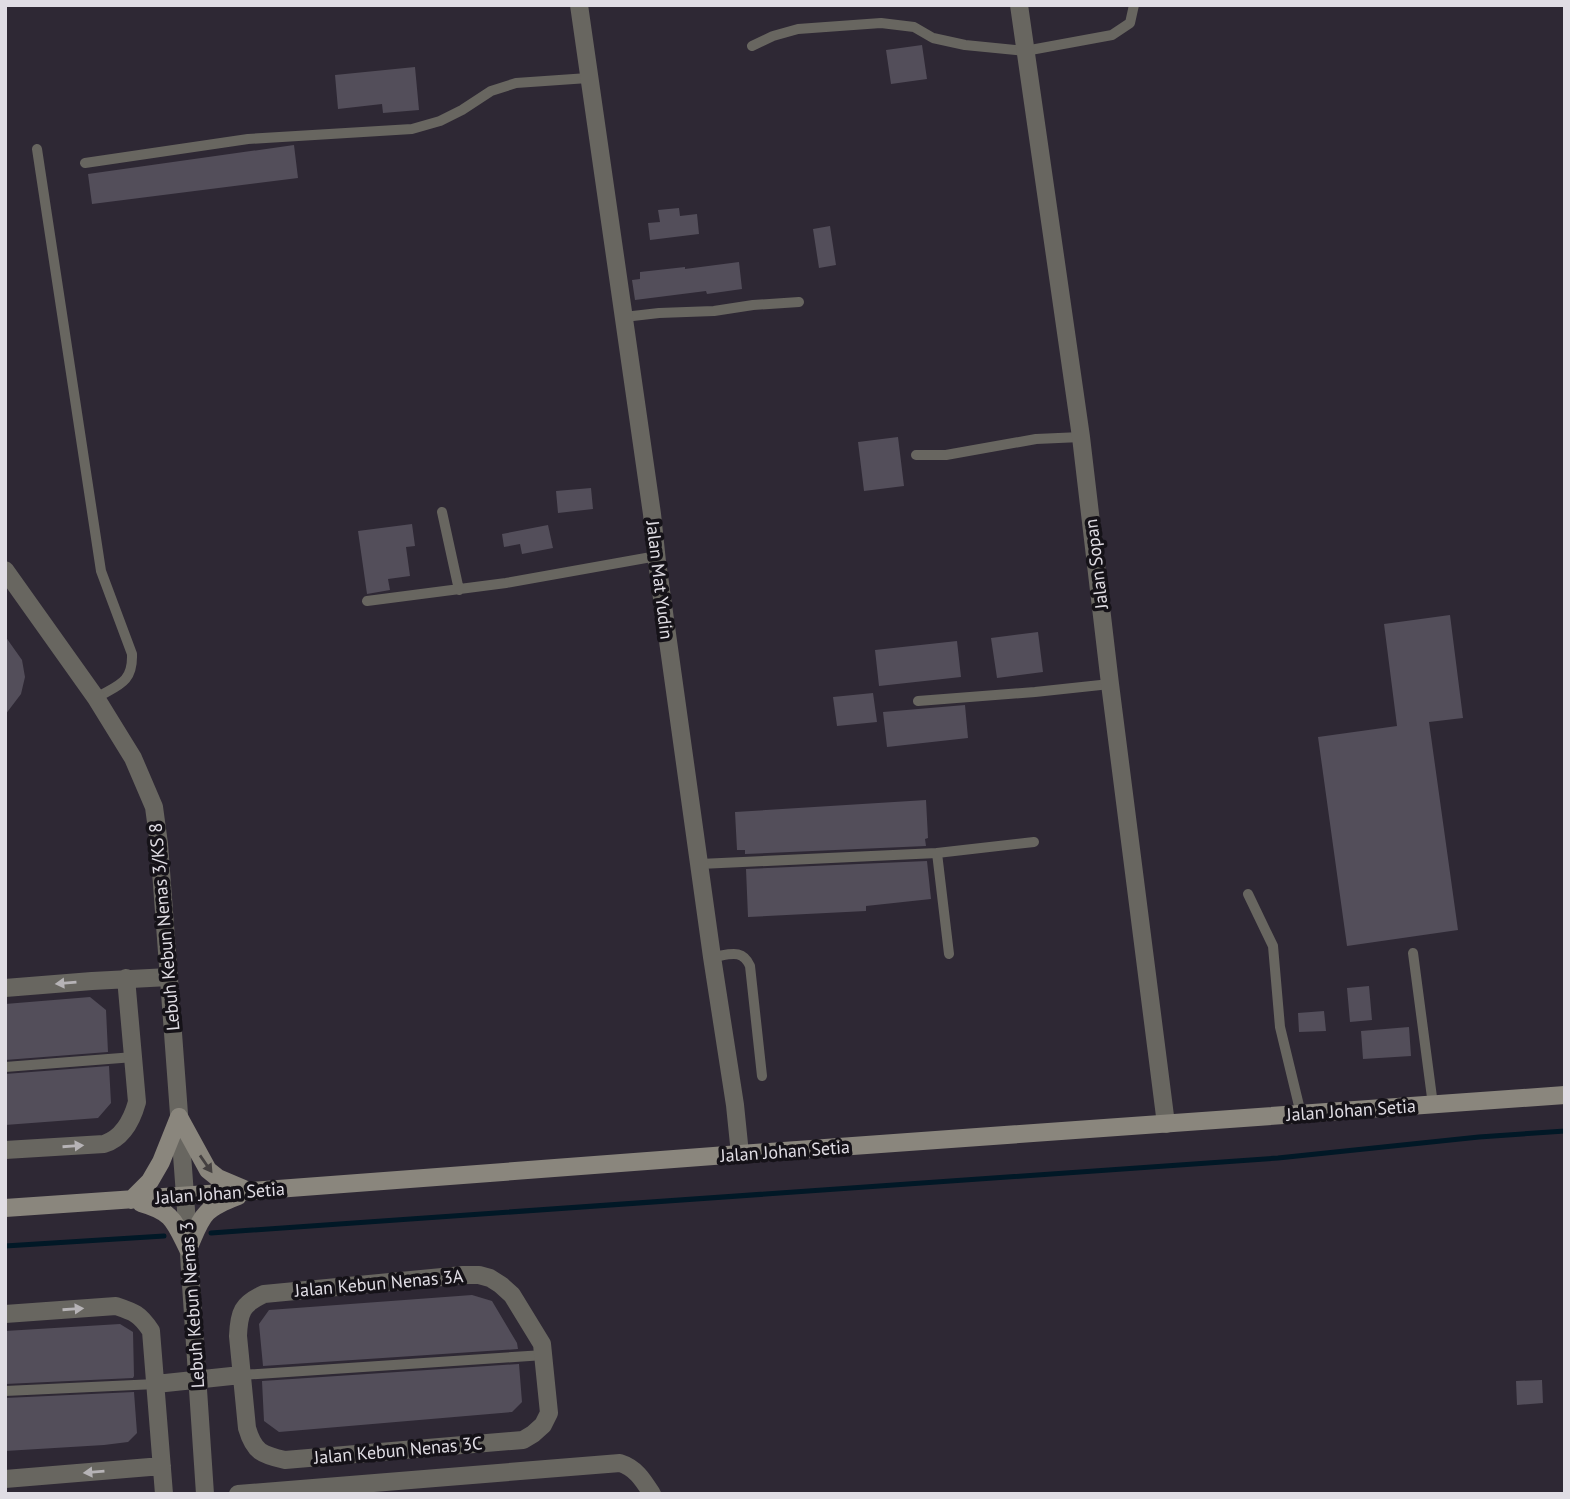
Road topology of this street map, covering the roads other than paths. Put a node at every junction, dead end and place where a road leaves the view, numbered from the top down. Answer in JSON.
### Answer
{"nodes":[{"id":1,"x":579,"y":5,"type":"edge"},
{"id":2,"x":1019,"y":5,"type":"edge"},
{"id":3,"x":1134,"y":5,"type":"edge"},
{"id":4,"x":752,"y":46,"type":"dead end"},
{"id":5,"x":1025,"y":51,"type":"junction"},
{"id":6,"x":588,"y":78,"type":"junction"},
{"id":7,"x":37,"y":149,"type":"dead end"},
{"id":8,"x":85,"y":163,"type":"dead end"},
{"id":9,"x":799,"y":302,"type":"dead end"},
{"id":10,"x":624,"y":317,"type":"junction"},
{"id":11,"x":1081,"y":437,"type":"junction"},
{"id":12,"x":916,"y":455,"type":"dead end"},
{"id":13,"x":442,"y":512,"type":"dead end"},
{"id":14,"x":657,"y":556,"type":"junction"},
{"id":15,"x":5,"y":570,"type":"edge"},
{"id":16,"x":459,"y":590,"type":"junction"},
{"id":17,"x":367,"y":601,"type":"dead end"},
{"id":18,"x":1110,"y":684,"type":"junction"},
{"id":19,"x":96,"y":698,"type":"junction"},
{"id":20,"x":918,"y":701,"type":"dead end"},
{"id":21,"x":1034,"y":842,"type":"dead end"},
{"id":22,"x":937,"y":853,"type":"junction"},
{"id":23,"x":700,"y":864,"type":"junction"},
{"id":24,"x":1248,"y":894,"type":"dead end"},
{"id":25,"x":1413,"y":953,"type":"dead end"},
{"id":26,"x":949,"y":954,"type":"dead end"},
{"id":27,"x":712,"y":957,"type":"junction"},
{"id":28,"x":169,"y":977,"type":"junction"},
{"id":29,"x":126,"y":978,"type":"junction"},
{"id":30,"x":5,"y":988,"type":"edge"},
{"id":31,"x":134,"y":1057,"type":"junction"},
{"id":32,"x":5,"y":1067,"type":"edge"},
{"id":33,"x":762,"y":1076,"type":"dead end"},
{"id":34,"x":1565,"y":1095,"type":"edge"},
{"id":35,"x":1433,"y":1105,"type":"junction"},
{"id":36,"x":1301,"y":1114,"type":"junction"},
{"id":37,"x":179,"y":1116,"type":"junction"},
{"id":38,"x":1166,"y":1124,"type":"junction"},
{"id":39,"x":5,"y":1150,"type":"edge"},
{"id":40,"x":740,"y":1154,"type":"junction"},
{"id":41,"x":251,"y":1191,"type":"junction"},
{"id":42,"x":185,"y":1195,"type":"junction"},
{"id":43,"x":131,"y":1200,"type":"junction"},
{"id":44,"x":5,"y":1208,"type":"edge"},
{"id":45,"x":188,"y":1249,"type":"junction"},
{"id":46,"x":5,"y":1314,"type":"edge"},
{"id":47,"x":544,"y":1355,"type":"junction"},
{"id":48,"x":241,"y":1374,"type":"junction"},
{"id":49,"x":197,"y":1378,"type":"junction"},
{"id":50,"x":156,"y":1384,"type":"junction"},
{"id":51,"x":5,"y":1391,"type":"edge"},
{"id":52,"x":162,"y":1466,"type":"junction"},
{"id":53,"x":5,"y":1479,"type":"edge"},
{"id":54,"x":393,"y":1488,"type":"edge"},
{"id":55,"x":164,"y":1494,"type":"edge"},
{"id":56,"x":205,"y":1494,"type":"edge"},
{"id":57,"x":238,"y":1494,"type":"edge"},
{"id":58,"x":652,"y":1494,"type":"edge"}],
"edges":[{"from":1,"to":6,"type":"street","name":"Jalan Mat Yudin"},
{"from":2,"to":5,"type":"street","name":"Jalan Sopan"},
{"from":3,"to":5,"type":"lane"},
{"from":4,"to":5,"type":"lane"},
{"from":5,"to":11,"type":"street","name":"Jalan Sopan"},
{"from":6,"to":8,"type":"lane"},
{"from":6,"to":10,"type":"street","name":"Jalan Mat Yudin"},
{"from":7,"to":19,"type":"lane"},
{"from":9,"to":10,"type":"lane"},
{"from":10,"to":14,"type":"street","name":"Jalan Mat Yudin"},
{"from":11,"to":12,"type":"lane"},
{"from":11,"to":18,"type":"street","name":"Jalan Sopan"},
{"from":13,"to":16,"type":"lane"},
{"from":14,"to":16,"type":"lane"},
{"from":14,"to":23,"type":"street","name":"Jalan Mat Yudin"},
{"from":15,"to":19,"type":"street","name":"Lebuh Kebun Nenas 3/KS 8"},
{"from":16,"to":17,"type":"lane"},
{"from":18,"to":20,"type":"lane"},
{"from":18,"to":38,"type":"street","name":"Jalan Sopan"},
{"from":19,"to":28,"type":"street","name":"Lebuh Kebun Nenas 3/KS 8"},
{"from":21,"to":22,"type":"lane"},
{"from":22,"to":23,"type":"lane"},
{"from":22,"to":26,"type":"lane"},
{"from":23,"to":27,"type":"street","name":"Jalan Mat Yudin"},
{"from":24,"to":36,"type":"lane"},
{"from":25,"to":35,"type":"lane"},
{"from":27,"to":33,"type":"lane"},
{"from":27,"to":40,"type":"street","name":"Jalan Mat Yudin"},
{"from":28,"to":29,"type":"street"},
{"from":28,"to":37,"type":"street","name":"Lebuh Kebun Nenas 3/KS 8"},
{"from":29,"to":30,"type":"street","one_way":true},
{"from":29,"to":31,"type":"street"},
{"from":31,"to":32,"type":"lane"},
{"from":39,"to":31,"type":"street","one_way":true},
{"from":34,"to":35,"type":"main road","name":"Jalan Johan Setia"},
{"from":35,"to":36,"type":"main road","name":"Jalan Johan Setia"},
{"from":36,"to":38,"type":"main road","name":"Jalan Johan Setia"},
{"from":37,"to":41,"type":"main road","one_way":true},
{"from":37,"to":42,"type":"street","name":"Lebuh Kebun Nenas 3"},
{"from":37,"to":43,"type":"main road"},
{"from":38,"to":40,"type":"main road","name":"Jalan Johan Setia"},
{"from":40,"to":41,"type":"main road","name":"Jalan Johan Setia"},
{"from":41,"to":42,"type":"main road","name":"Jalan Johan Setia"},
{"from":41,"to":45,"type":"main road"},
{"from":42,"to":43,"type":"main road","name":"Jalan Johan Setia"},
{"from":42,"to":45,"type":"street","name":"Lebuh Kebun Nenas 3"},
{"from":43,"to":44,"type":"main road","name":"Jalan Johan Setia"},
{"from":43,"to":45,"type":"main road"},
{"from":45,"to":49,"type":"street","name":"Lebuh Kebun Nenas 3"},
{"from":46,"to":50,"type":"street","one_way":true},
{"from":47,"to":48,"type":"lane"},
{"from":47,"to":48,"type":"street","name":"Jalan Kebun Nenas 3A"},
{"from":47,"to":48,"type":"street","name":"Jalan Kebun Nenas 3C"},
{"from":48,"to":49,"type":"street"},
{"from":49,"to":50,"type":"street"},
{"from":49,"to":56,"type":"street","name":"Lebuh Kebun Nenas 3"},
{"from":50,"to":51,"type":"lane"},
{"from":50,"to":52,"type":"street"},
{"from":52,"to":53,"type":"street","one_way":true},
{"from":52,"to":55,"type":"street"},
{"from":54,"to":57,"type":"street"},
{"from":54,"to":58,"type":"street"}]}
